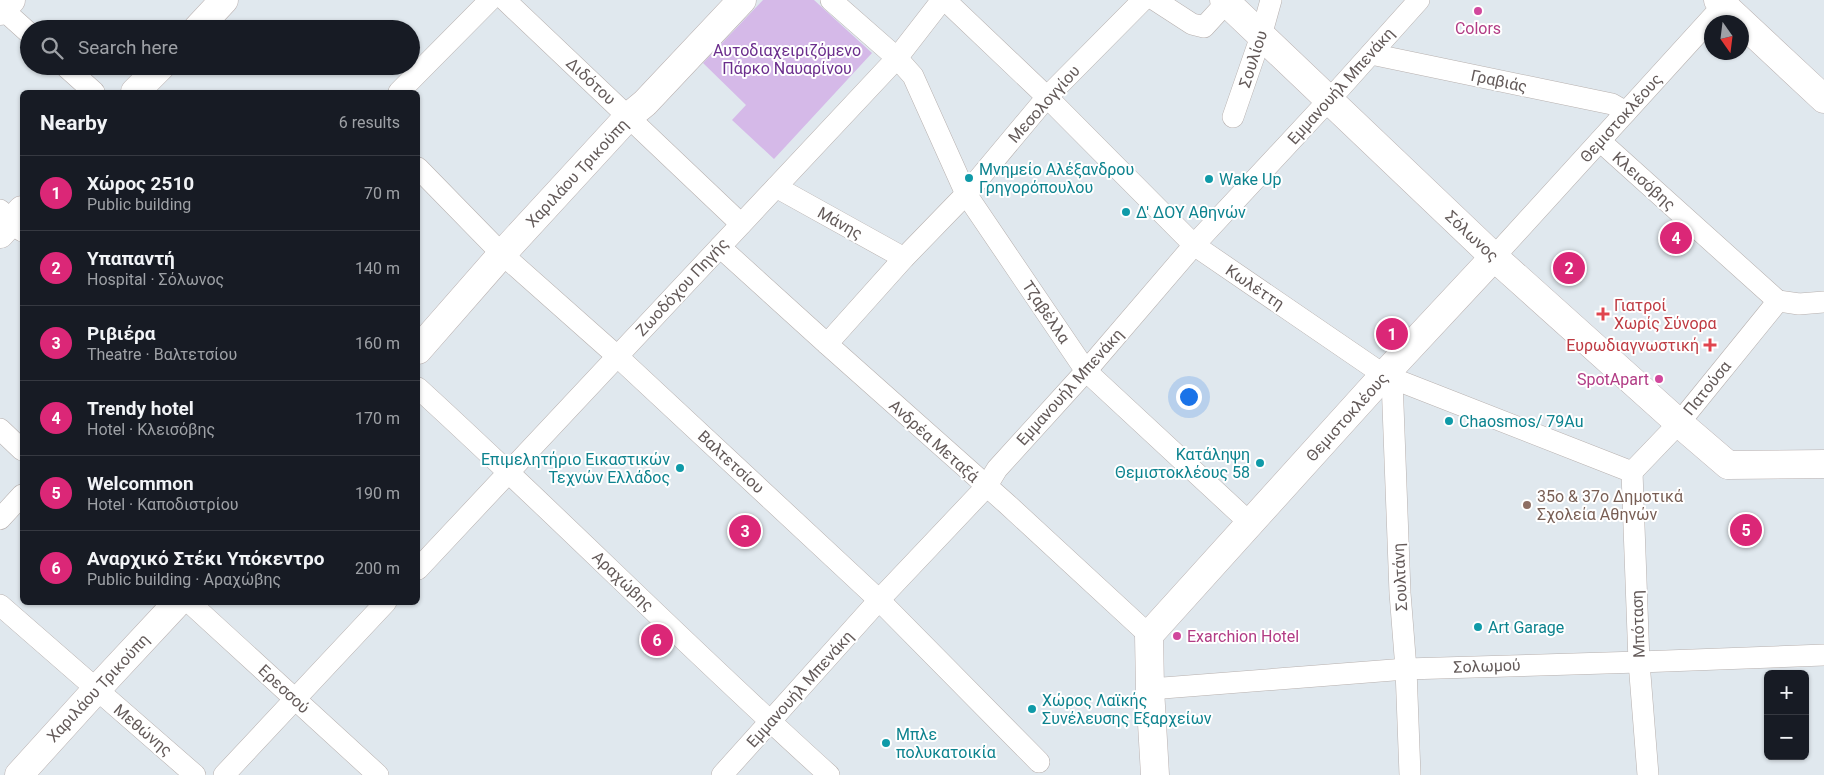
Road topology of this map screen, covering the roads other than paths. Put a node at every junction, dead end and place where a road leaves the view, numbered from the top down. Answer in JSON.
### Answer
{"nodes":[{"id":1,"x":224,"y":0,"type":"edge"},
{"id":2,"x":490,"y":0,"type":"edge"},
{"id":3,"x":505,"y":0,"type":"edge"},
{"id":4,"x":742,"y":0,"type":"edge"},
{"id":5,"x":831,"y":0,"type":"edge"},
{"id":6,"x":943,"y":0,"type":"edge"},
{"id":7,"x":1143,"y":0,"type":"edge"},
{"id":8,"x":1155,"y":0,"type":"edge"},
{"id":9,"x":1271,"y":0,"type":"edge"},
{"id":10,"x":1419,"y":0,"type":"edge"},
{"id":11,"x":1225,"y":1,"type":"edge"},
{"id":12,"x":1723,"y":2,"type":"edge"},
{"id":13,"x":3,"y":7,"type":"edge"},
{"id":14,"x":205,"y":20,"type":"edge"},
{"id":15,"x":20,"y":24,"type":"edge"},
{"id":16,"x":1261,"y":36,"type":"junction"},
{"id":17,"x":1371,"y":54,"type":"junction"},
{"id":18,"x":897,"y":58,"type":"junction"},
{"id":19,"x":420,"y":71,"type":"edge"},
{"id":20,"x":75,"y":75,"type":"edge"},
{"id":21,"x":152,"y":75,"type":"edge"},
{"id":22,"x":416,"y":75,"type":"edge"},
{"id":23,"x":92,"y":90,"type":"edge"},
{"id":24,"x":137,"y":90,"type":"edge"},
{"id":25,"x":401,"y":90,"type":"edge"},
{"id":26,"x":1047,"y":97,"type":"junction"},
{"id":27,"x":1824,"y":99,"type":"edge"},
{"id":28,"x":1329,"y":100,"type":"junction"},
{"id":29,"x":1626,"y":112,"type":"junction"},
{"id":30,"x":628,"y":117,"type":"junction"},
{"id":31,"x":1233,"y":117,"type":"dead end"},
{"id":32,"x":1600,"y":141,"type":"junction"},
{"id":33,"x":420,"y":170,"type":"edge"},
{"id":34,"x":776,"y":187,"type":"junction"},
{"id":35,"x":966,"y":194,"type":"junction"},
{"id":36,"x":741,"y":224,"type":"junction"},
{"id":37,"x":1194,"y":245,"type":"junction"},
{"id":38,"x":720,"y":247,"type":"junction"},
{"id":39,"x":502,"y":254,"type":"junction"},
{"id":40,"x":1494,"y":257,"type":"junction"},
{"id":41,"x":904,"y":258,"type":"junction"},
{"id":42,"x":1778,"y":301,"type":"junction"},
{"id":43,"x":1824,"y":302,"type":"edge"},
{"id":44,"x":827,"y":344,"type":"junction"},
{"id":45,"x":420,"y":348,"type":"edge"},
{"id":46,"x":617,"y":356,"type":"junction"},
{"id":47,"x":1086,"y":371,"type":"junction"},
{"id":48,"x":1388,"y":377,"type":"junction"},
{"id":49,"x":420,"y":390,"type":"edge"},
{"id":50,"x":1679,"y":423,"type":"junction"},
{"id":51,"x":0,"y":429,"type":"edge"},
{"id":52,"x":20,"y":448,"type":"edge"},
{"id":53,"x":1824,"y":464,"type":"edge"},
{"id":54,"x":508,"y":471,"type":"junction"},
{"id":55,"x":1632,"y":472,"type":"junction"},
{"id":56,"x":986,"y":487,"type":"junction"},
{"id":57,"x":20,"y":497,"type":"edge"},
{"id":58,"x":0,"y":519,"type":"edge"},
{"id":59,"x":1251,"y":524,"type":"junction"},
{"id":60,"x":420,"y":567,"type":"edge"},
{"id":61,"x":879,"y":600,"type":"junction"},
{"id":62,"x":175,"y":605,"type":"edge"},
{"id":63,"x":192,"y":605,"type":"edge"},
{"id":64,"x":383,"y":605,"type":"edge"},
{"id":65,"x":0,"y":606,"type":"edge"},
{"id":66,"x":1149,"y":635,"type":"junction"},
{"id":67,"x":1824,"y":655,"type":"edge"},
{"id":68,"x":1639,"y":662,"type":"junction"},
{"id":69,"x":1406,"y":669,"type":"junction"},
{"id":70,"x":1150,"y":689,"type":"junction"},
{"id":71,"x":96,"y":690,"type":"junction"},
{"id":72,"x":295,"y":699,"type":"junction"},
{"id":73,"x":770,"y":722,"type":"junction"},
{"id":74,"x":1039,"y":762,"type":"dead end"},
{"id":75,"x":19,"y":775,"type":"edge"},
{"id":76,"x":196,"y":775,"type":"edge"},
{"id":77,"x":224,"y":775,"type":"edge"},
{"id":78,"x":378,"y":775,"type":"edge"},
{"id":79,"x":722,"y":775,"type":"edge"},
{"id":80,"x":829,"y":775,"type":"edge"},
{"id":81,"x":1155,"y":775,"type":"edge"},
{"id":82,"x":1410,"y":775,"type":"edge"},
{"id":83,"x":1648,"y":775,"type":"edge"}],
"edges":[{"from":1,"to":14,"type":"street"},
{"from":2,"to":19,"type":"street"},
{"from":3,"to":30,"type":"street","name":"Διδότου"},
{"from":4,"to":30,"type":"street","name":"Χαριλάου Τρικούπη"},
{"from":5,"to":18,"type":"street","name":"Τζαβέλλα"},
{"from":6,"to":18,"type":"street","name":"Ζωοδόχου Πηγής"},
{"from":6,"to":26,"type":"street","name":"Κωλέττη"},
{"from":7,"to":26,"type":"street","name":"Μεσολογγίου"},
{"from":8,"to":11,"type":"street"},
{"from":9,"to":16,"type":"street","name":"Σουλίου"},
{"from":10,"to":17,"type":"street","name":"Εμμανουήλ Μπενάκη"},
{"from":11,"to":16,"type":"street","name":"Σόλωνος"},
{"from":12,"to":27,"type":"street"},
{"from":12,"to":29,"type":"street","name":"Θεμιστοκλέους"},
{"from":13,"to":15,"type":"street"},
{"from":16,"to":28,"type":"street","name":"Σόλωνος"},
{"from":16,"to":31,"type":"street","name":"Σουλίου"},
{"from":17,"to":28,"type":"street","name":"Εμμανουήλ Μπενάκη"},
{"from":17,"to":29,"type":"street","name":"Γραβιάς"},
{"from":18,"to":34,"type":"street","name":"Ζωοδόχου Πηγής"},
{"from":18,"to":35,"type":"street","name":"Τζαβέλλα"},
{"from":20,"to":23,"type":"street"},
{"from":21,"to":24,"type":"street"},
{"from":22,"to":25,"type":"street"},
{"from":26,"to":35,"type":"street","name":"Μεσολογγίου"},
{"from":26,"to":37,"type":"street","name":"Κωλέττη"},
{"from":28,"to":37,"type":"street","name":"Εμμανουήλ Μπενάκη"},
{"from":28,"to":40,"type":"street","name":"Σόλωνος"},
{"from":29,"to":32,"type":"street","name":"Θεμιστοκλέους"},
{"from":30,"to":36,"type":"street","name":"Διδότου"},
{"from":30,"to":39,"type":"street","name":"Χαριλάου Τρικούπη"},
{"from":32,"to":40,"type":"street","name":"Θεμιστοκλέους"},
{"from":32,"to":42,"type":"street","name":"Κλεισόβης"},
{"from":33,"to":39,"type":"street","name":"Βαλτετσίου"},
{"from":34,"to":36,"type":"street","name":"Ζωοδόχου Πηγής"},
{"from":34,"to":41,"type":"street","name":"Μάνης"},
{"from":35,"to":41,"type":"street","name":"Μεσολογγίου"},
{"from":35,"to":47,"type":"street","name":"Τζαβέλλα"},
{"from":36,"to":38,"type":"street","name":"Ζωοδόχου Πηγής"},
{"from":37,"to":47,"type":"street","name":"Εμμανουήλ Μπενάκη"},
{"from":37,"to":48,"type":"street","name":"Κωλέττη"},
{"from":38,"to":44,"type":"street","name":"Ανδρέα Μεταξά"},
{"from":38,"to":46,"type":"street","name":"Ζωοδόχου Πηγής"},
{"from":39,"to":45,"type":"street","name":"Χαριλάου Τρικούπη"},
{"from":39,"to":46,"type":"street","name":"Βαλτετσίου"},
{"from":40,"to":48,"type":"street","name":"Θεμιστοκλέους"},
{"from":40,"to":50,"type":"street","name":"Σόλωνος"},
{"from":41,"to":44,"type":"street","name":"Μεσολογγίου"},
{"from":42,"to":43,"type":"street"},
{"from":42,"to":50,"type":"street","name":"Πατούσα"},
{"from":44,"to":56,"type":"street","name":"Ανδρέα Μεταξά"},
{"from":46,"to":54,"type":"street","name":"Ζωοδόχου Πηγής"},
{"from":46,"to":61,"type":"street","name":"Βαλτετσίου"},
{"from":47,"to":56,"type":"street","name":"Εμμανουήλ Μπενάκη"},
{"from":47,"to":59,"type":"street","name":"Τζαβέλλα"},
{"from":48,"to":55,"type":"street","name":"Κωλέττη"},
{"from":48,"to":59,"type":"street","name":"Θεμιστοκλέους"},
{"from":48,"to":69,"type":"street","name":"Σουλτάνη"},
{"from":49,"to":54,"type":"street","name":"Αραχώβης"},
{"from":50,"to":53,"type":"street","name":"Σόλωνος"},
{"from":50,"to":55,"type":"street","name":"Πατούσα"},
{"from":51,"to":52,"type":"street"},
{"from":54,"to":60,"type":"street","name":"Ζωοδόχου Πηγής"},
{"from":54,"to":73,"type":"street","name":"Αραχώβης"},
{"from":55,"to":68,"type":"street","name":"Μπόταση"},
{"from":56,"to":61,"type":"street","name":"Εμμανουήλ Μπενάκη"},
{"from":56,"to":66,"type":"street","name":"Ανδρέα Μεταξά"},
{"from":57,"to":58,"type":"street"},
{"from":59,"to":66,"type":"street","name":"Θεμιστοκλέους"},
{"from":61,"to":73,"type":"street","name":"Εμμανουήλ Μπενάκη"},
{"from":61,"to":74,"type":"street","name":"Βαλτετσίου"},
{"from":62,"to":71,"type":"street","name":"Χαριλάου Τρικούπη"},
{"from":63,"to":72,"type":"street","name":"Ερεσσού"},
{"from":64,"to":72,"type":"street"},
{"from":65,"to":71,"type":"street","name":"Μεθώνης"},
{"from":66,"to":70,"type":"street"},
{"from":67,"to":68,"type":"street","name":"Σολωμού"},
{"from":68,"to":69,"type":"street","name":"Σολωμού"},
{"from":68,"to":83,"type":"street","name":"Μπόταση"},
{"from":69,"to":70,"type":"street","name":"Σολωμού"},
{"from":69,"to":82,"type":"street","name":"Σουλτάνη"},
{"from":70,"to":81,"type":"street"},
{"from":71,"to":75,"type":"street","name":"Χαριλάου Τρικούπη"},
{"from":71,"to":76,"type":"street","name":"Μεθώνης"},
{"from":72,"to":77,"type":"street"},
{"from":72,"to":78,"type":"street","name":"Ερεσσού"},
{"from":73,"to":79,"type":"street","name":"Εμμανουήλ Μπενάκη"},
{"from":73,"to":80,"type":"street","name":"Αραχώβης"}]}
